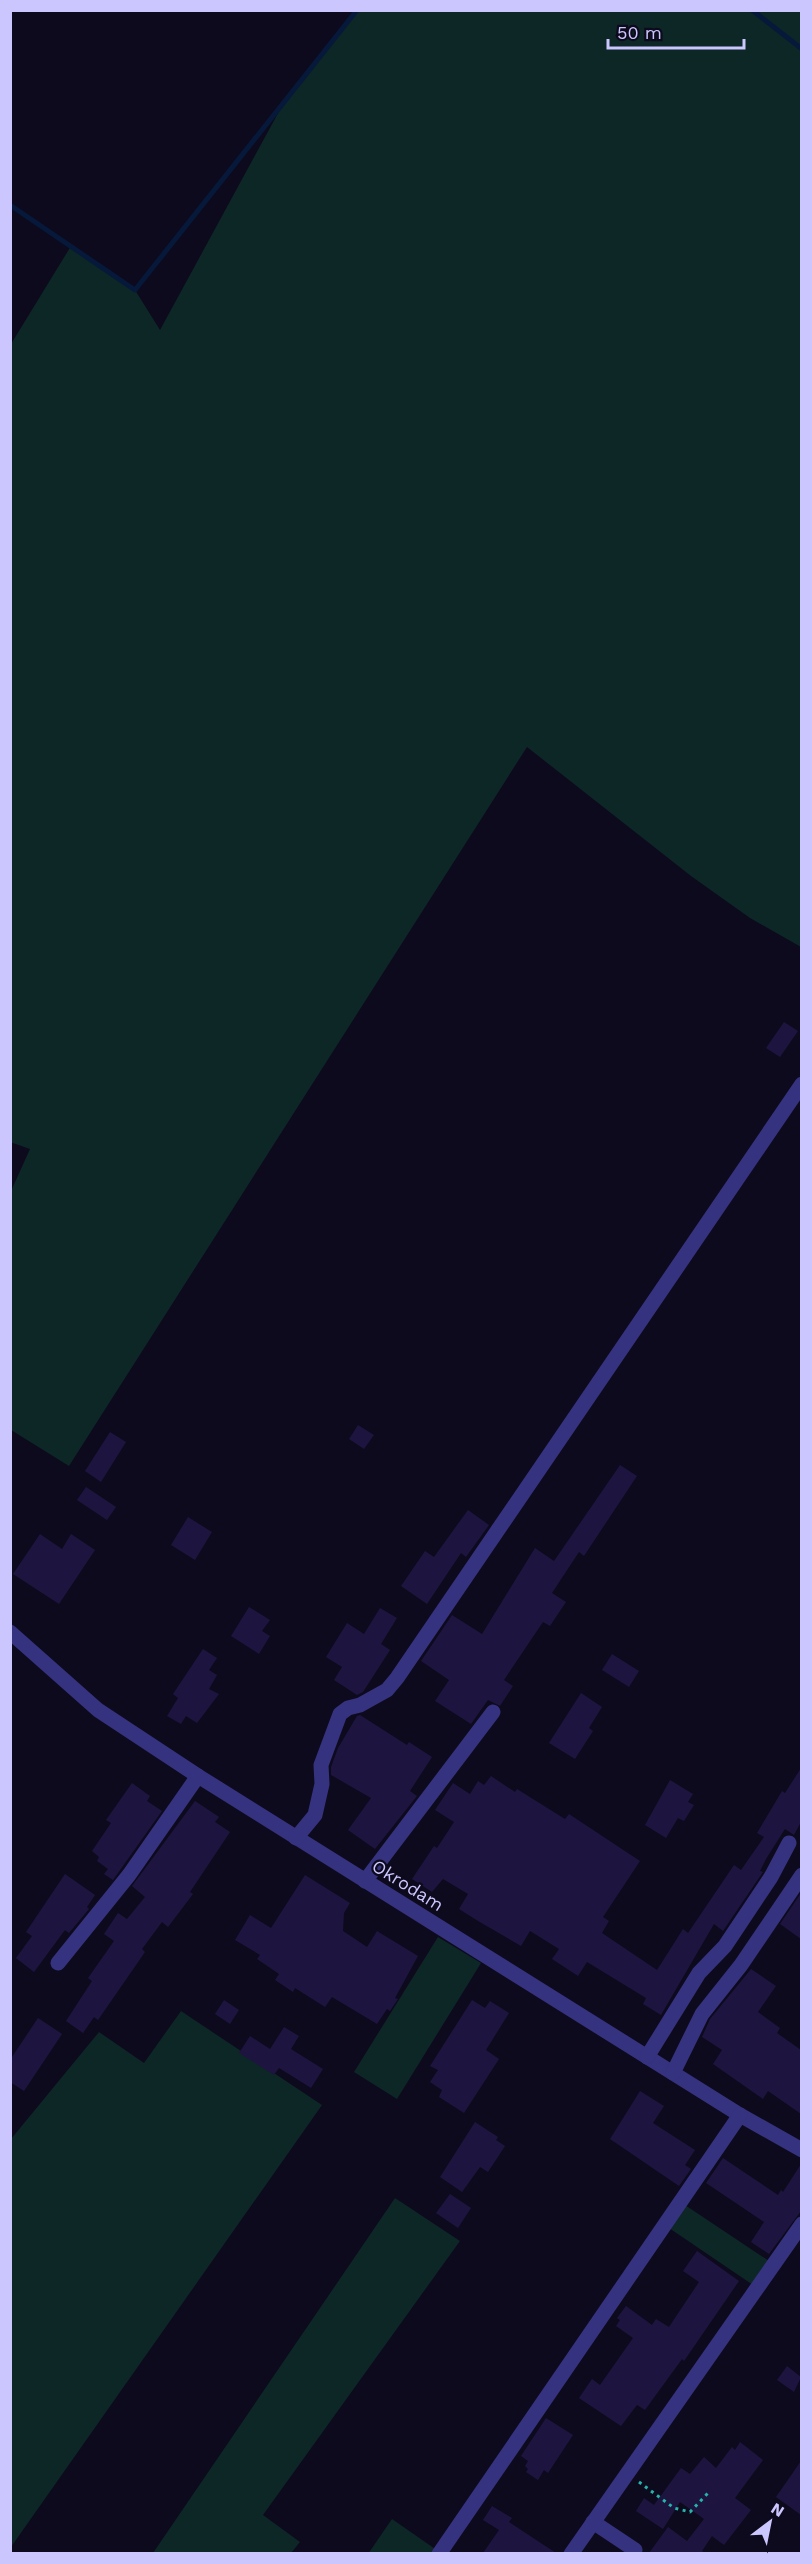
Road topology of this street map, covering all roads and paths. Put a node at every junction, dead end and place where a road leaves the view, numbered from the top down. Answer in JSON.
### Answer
{"nodes":[{"id":1,"x":801,"y":1084,"type":"edge"},
{"id":2,"x":10,"y":1632,"type":"edge"},
{"id":3,"x":493,"y":1712,"type":"dead end"},
{"id":4,"x":198,"y":1776,"type":"junction"},
{"id":5,"x":296,"y":1838,"type":"junction"},
{"id":6,"x":789,"y":1843,"type":"dead end"},
{"id":7,"x":801,"y":1875,"type":"edge"},
{"id":8,"x":365,"y":1881,"type":"junction"},
{"id":9,"x":58,"y":1963,"type":"dead end"},
{"id":10,"x":647,"y":2057,"type":"junction"},
{"id":11,"x":673,"y":2073,"type":"junction"},
{"id":12,"x":740,"y":2115,"type":"junction"},
{"id":13,"x":801,"y":2150,"type":"edge"},
{"id":14,"x":801,"y":2224,"type":"edge"},
{"id":15,"x":633,"y":2464,"type":"junction"},
{"id":16,"x":708,"y":2493,"type":"dead end"},
{"id":17,"x":593,"y":2522,"type":"junction"},
{"id":18,"x":635,"y":2550,"type":"dead end"},
{"id":19,"x":439,"y":2553,"type":"edge"},
{"id":20,"x":571,"y":2553,"type":"edge"}],
"edges":[{"from":1,"to":5,"type":"street"},
{"from":2,"to":4,"type":"street","name":"Okrodam"},
{"from":3,"to":8,"type":"street"},
{"from":4,"to":5,"type":"street","name":"Okrodam"},
{"from":4,"to":9,"type":"street"},
{"from":5,"to":8,"type":"street","name":"Okrodam"},
{"from":6,"to":10,"type":"street"},
{"from":7,"to":11,"type":"street"},
{"from":8,"to":10,"type":"street","name":"Okrodam"},
{"from":10,"to":11,"type":"street","name":"Okrodam"},
{"from":11,"to":12,"type":"street","name":"Okrodam"},
{"from":12,"to":13,"type":"street","name":"Okrodam"},
{"from":12,"to":19,"type":"street"},
{"from":14,"to":15,"type":"street"},
{"from":15,"to":16,"type":"path"},
{"from":15,"to":17,"type":"street"},
{"from":17,"to":18,"type":"street"},
{"from":17,"to":20,"type":"street"}]}
